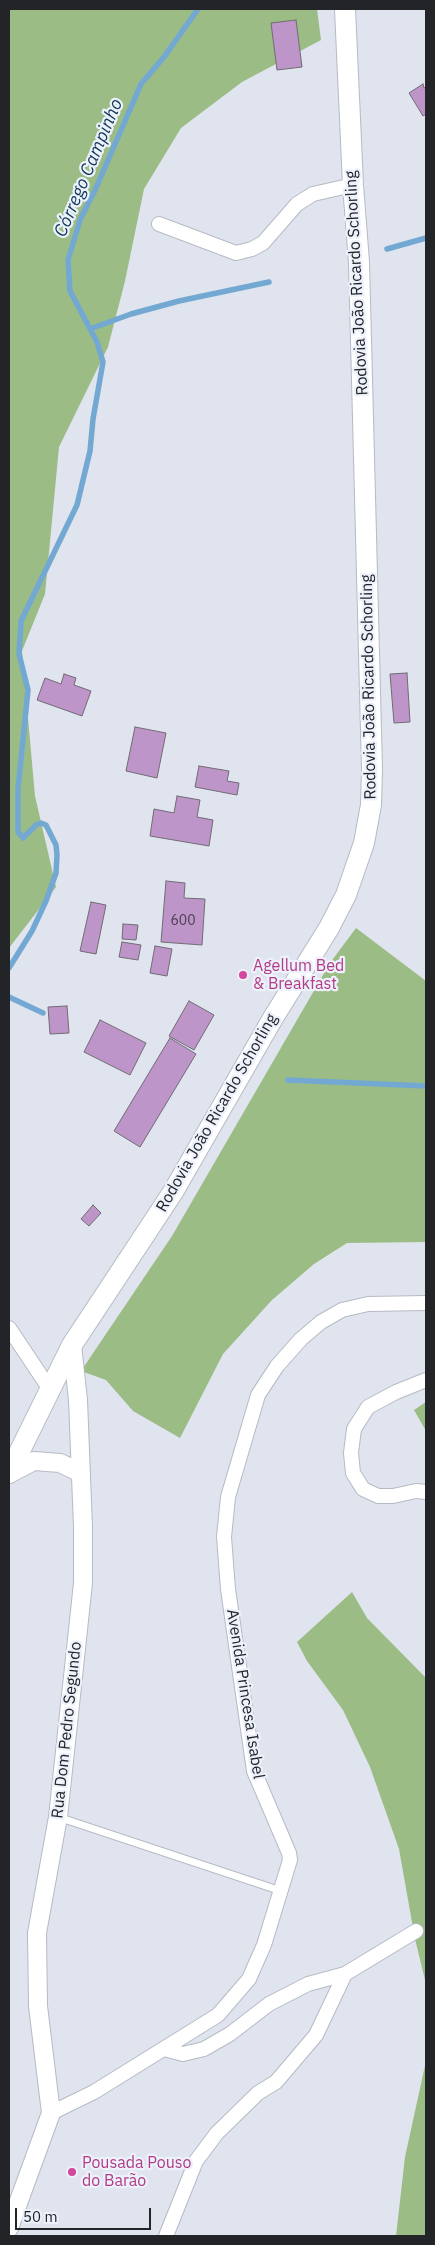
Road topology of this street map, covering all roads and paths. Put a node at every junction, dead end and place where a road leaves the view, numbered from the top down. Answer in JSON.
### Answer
{"nodes":[{"id":1,"x":345,"y":9,"type":"edge"},
{"id":2,"x":353,"y":185,"type":"junction"},
{"id":3,"x":159,"y":224,"type":"dead end"},
{"id":4,"x":426,"y":1303,"type":"edge"},
{"id":5,"x":9,"y":1328,"type":"edge"},
{"id":6,"x":72,"y":1346,"type":"junction"},
{"id":7,"x":426,"y":1380,"type":"edge"},
{"id":8,"x":49,"y":1388,"type":"junction"},
{"id":9,"x":9,"y":1473,"type":"edge"},
{"id":10,"x":81,"y":1473,"type":"junction"},
{"id":11,"x":426,"y":1492,"type":"edge"},
{"id":12,"x":58,"y":1817,"type":"junction"},
{"id":13,"x":281,"y":1891,"type":"junction"},
{"id":14,"x":416,"y":1931,"type":"dead end"},
{"id":15,"x":344,"y":1974,"type":"junction"},
{"id":16,"x":164,"y":2049,"type":"junction"},
{"id":17,"x":51,"y":2113,"type":"junction"},
{"id":18,"x":9,"y":2228,"type":"edge"},
{"id":19,"x":166,"y":2236,"type":"edge"}],
"edges":[{"from":1,"to":2,"type":"main road","name":"Rodovia João Ricardo Schorling"},
{"from":2,"to":3,"type":"street"},
{"from":2,"to":6,"type":"main road","name":"Rodovia João Ricardo Schorling"},
{"from":4,"to":13,"type":"street","name":"Avenida Princesa Isabel"},
{"from":5,"to":8,"type":"street"},
{"from":6,"to":8,"type":"main road","name":"Rodovia João Ricardo Schorling"},
{"from":6,"to":10,"type":"street","name":"Rua Dom Pedro Segundo"},
{"from":7,"to":11,"type":"street"},
{"from":8,"to":9,"type":"main road","name":"Rodovia João Ricardo Schorling"},
{"from":9,"to":10,"type":"street"},
{"from":10,"to":12,"type":"street","name":"Rua Dom Pedro Segundo"},
{"from":12,"to":13,"type":"lane"},
{"from":12,"to":17,"type":"street","name":"Rua Dom Pedro Segundo"},
{"from":13,"to":16,"type":"street","name":"Avenida Princesa Isabel"},
{"from":14,"to":15,"type":"street"},
{"from":15,"to":16,"type":"street"},
{"from":15,"to":19,"type":"street"},
{"from":16,"to":17,"type":"street","name":"Avenida Princesa Isabel"},
{"from":17,"to":18,"type":"street"}]}
